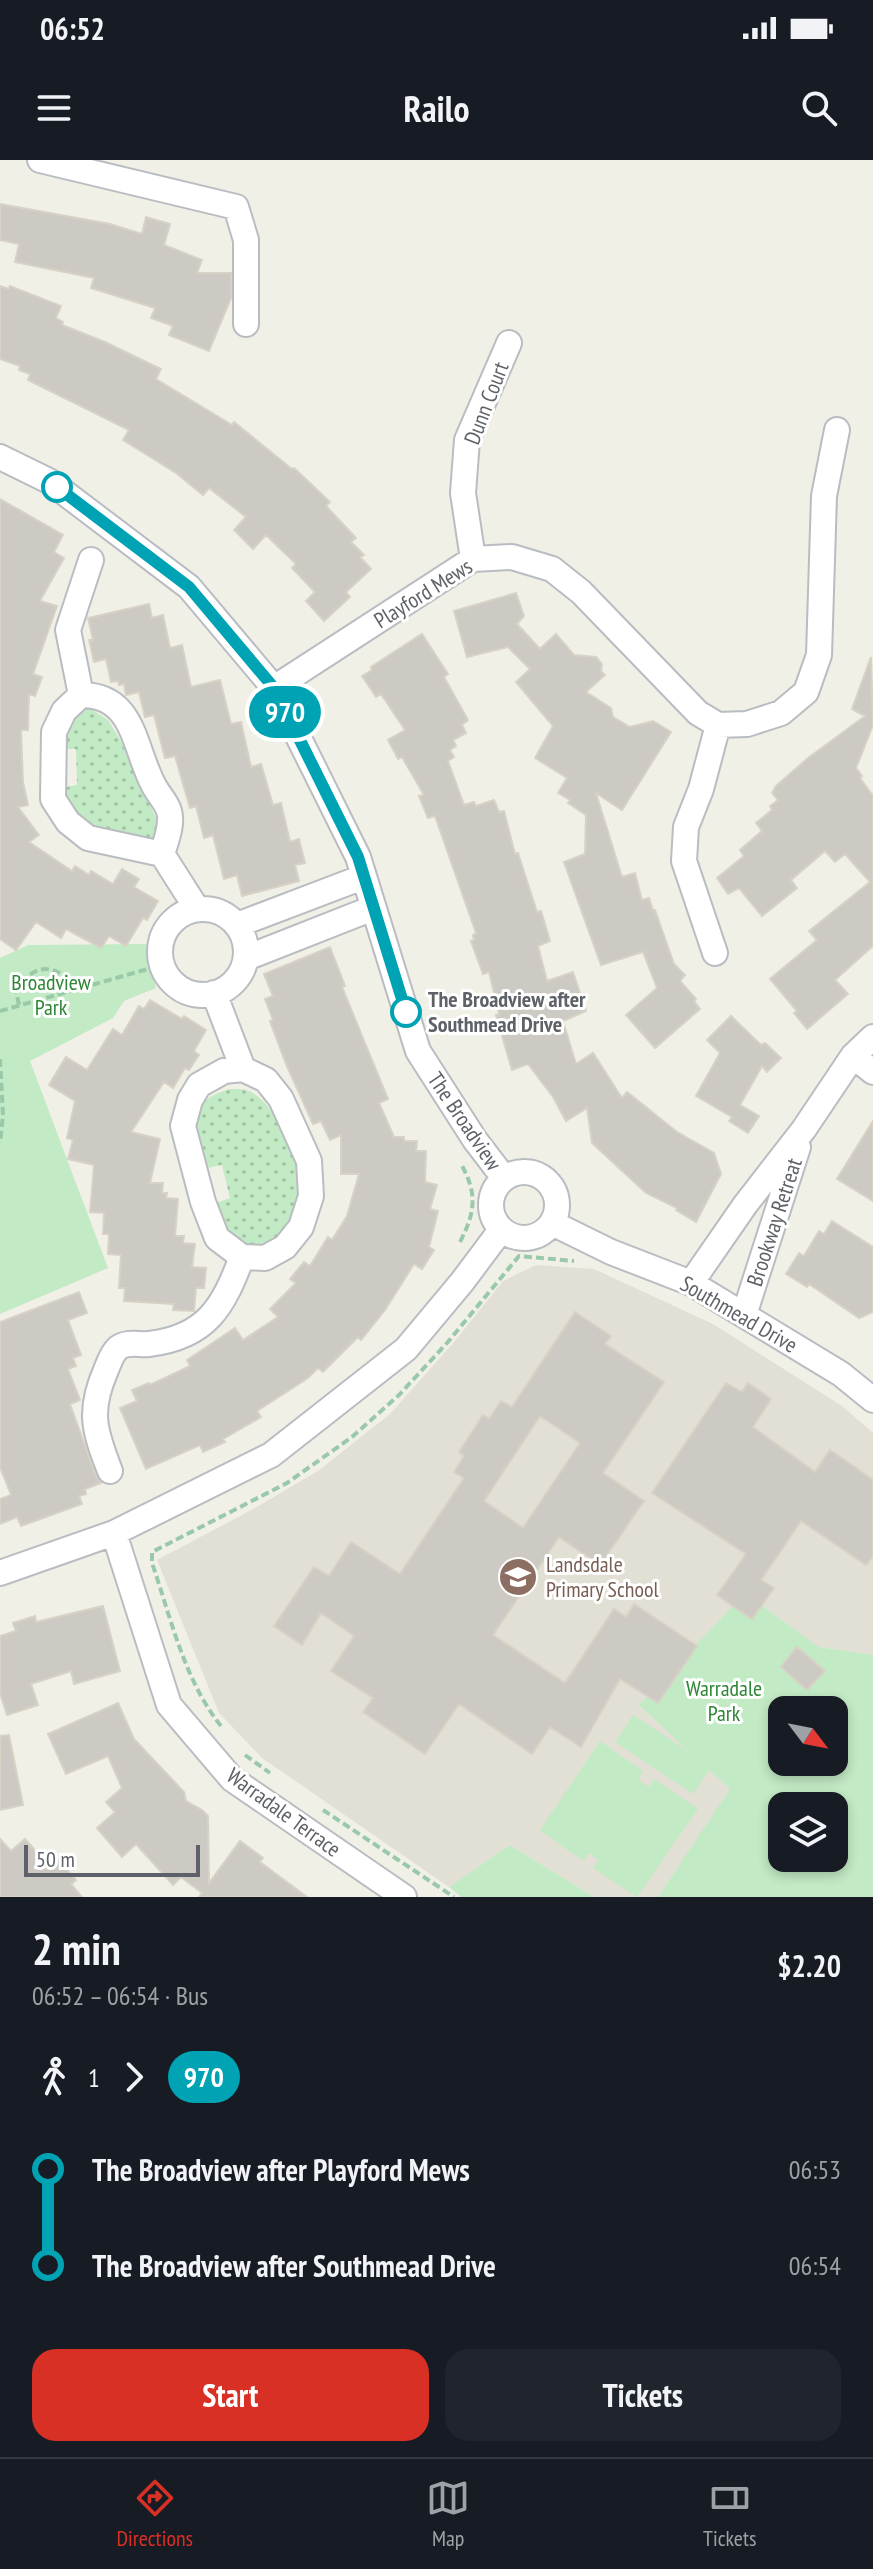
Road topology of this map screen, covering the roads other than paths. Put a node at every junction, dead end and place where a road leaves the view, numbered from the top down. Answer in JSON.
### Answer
{"nodes":[{"id":1,"x":40,"y":160,"type":"edge"},
{"id":2,"x":246,"y":324,"type":"dead end"},
{"id":3,"x":509,"y":343,"type":"dead end"},
{"id":4,"x":837,"y":430,"type":"dead end"},
{"id":5,"x":0,"y":457,"type":"edge"},
{"id":6,"x":473,"y":559,"type":"junction"},
{"id":7,"x":91,"y":560,"type":"dead end"},
{"id":8,"x":274,"y":688,"type":"junction"},
{"id":9,"x":81,"y":695,"type":"junction"},
{"id":10,"x":718,"y":725,"type":"junction"},
{"id":11,"x":162,"y":854,"type":"junction"},
{"id":12,"x":363,"y":877,"type":"junction"},
{"id":13,"x":373,"y":908,"type":"junction"},
{"id":14,"x":197,"y":909,"type":"junction"},
{"id":15,"x":237,"y":925,"type":"junction"},
{"id":16,"x":715,"y":953,"type":"dead end"},
{"id":17,"x":246,"y":958,"type":"junction"},
{"id":18,"x":214,"y":993,"type":"junction"},
{"id":19,"x":873,"y":1037,"type":"edge"},
{"id":20,"x":853,"y":1056,"type":"junction"},
{"id":21,"x":243,"y":1069,"type":"junction"},
{"id":22,"x":873,"y":1072,"type":"edge"},
{"id":23,"x":804,"y":1129,"type":"junction"},
{"id":24,"x":504,"y":1178,"type":"junction"},
{"id":25,"x":552,"y":1223,"type":"junction"},
{"id":26,"x":501,"y":1230,"type":"junction"},
{"id":27,"x":242,"y":1257,"type":"junction"},
{"id":28,"x":691,"y":1283,"type":"junction"},
{"id":29,"x":744,"y":1315,"type":"junction"},
{"id":30,"x":873,"y":1400,"type":"edge"},
{"id":31,"x":110,"y":1471,"type":"dead end"},
{"id":32,"x":114,"y":1533,"type":"junction"},
{"id":33,"x":0,"y":1573,"type":"edge"},
{"id":34,"x":404,"y":1897,"type":"edge"}],
"edges":[{"from":1,"to":2,"type":"street"},
{"from":3,"to":6,"type":"street","name":"Dunn Court"},
{"from":4,"to":10,"type":"street"},
{"from":5,"to":8,"type":"street","name":"The Broadview"},
{"from":6,"to":8,"type":"street","name":"Playford Mews"},
{"from":6,"to":10,"type":"street","name":"Playford Mews"},
{"from":7,"to":9,"type":"street"},
{"from":8,"to":12,"type":"street","name":"The Broadview"},
{"from":9,"to":11,"type":"street"},
{"from":9,"to":11,"type":"street"},
{"from":10,"to":16,"type":"street"},
{"from":11,"to":14,"type":"street"},
{"from":12,"to":13,"type":"street","name":"The Broadview"},
{"from":12,"to":15,"type":"street"},
{"from":13,"to":17,"type":"street"},
{"from":13,"to":24,"type":"street","name":"The Broadview"},
{"from":14,"to":15,"type":"street"},
{"from":14,"to":18,"type":"street"},
{"from":15,"to":17,"type":"street"},
{"from":17,"to":18,"type":"street"},
{"from":18,"to":21,"type":"street"},
{"from":19,"to":20,"type":"street","name":"Brookway Retreat"},
{"from":20,"to":22,"type":"street"},
{"from":20,"to":23,"type":"street","name":"Brookway Retreat"},
{"from":21,"to":27,"type":"street"},
{"from":21,"to":27,"type":"street"},
{"from":23,"to":28,"type":"street","name":"Brookway Retreat"},
{"from":23,"to":29,"type":"street","name":"Brookway Retreat"},
{"from":24,"to":25,"type":"street"},
{"from":24,"to":26,"type":"street"},
{"from":25,"to":26,"type":"street"},
{"from":25,"to":28,"type":"street","name":"Southmead Drive"},
{"from":26,"to":32,"type":"street"},
{"from":27,"to":31,"type":"street"},
{"from":28,"to":29,"type":"street","name":"Southmead Drive"},
{"from":29,"to":30,"type":"street","name":"Southmead Drive"},
{"from":32,"to":33,"type":"street"},
{"from":32,"to":34,"type":"street","name":"Warradale Terrace"}]}
